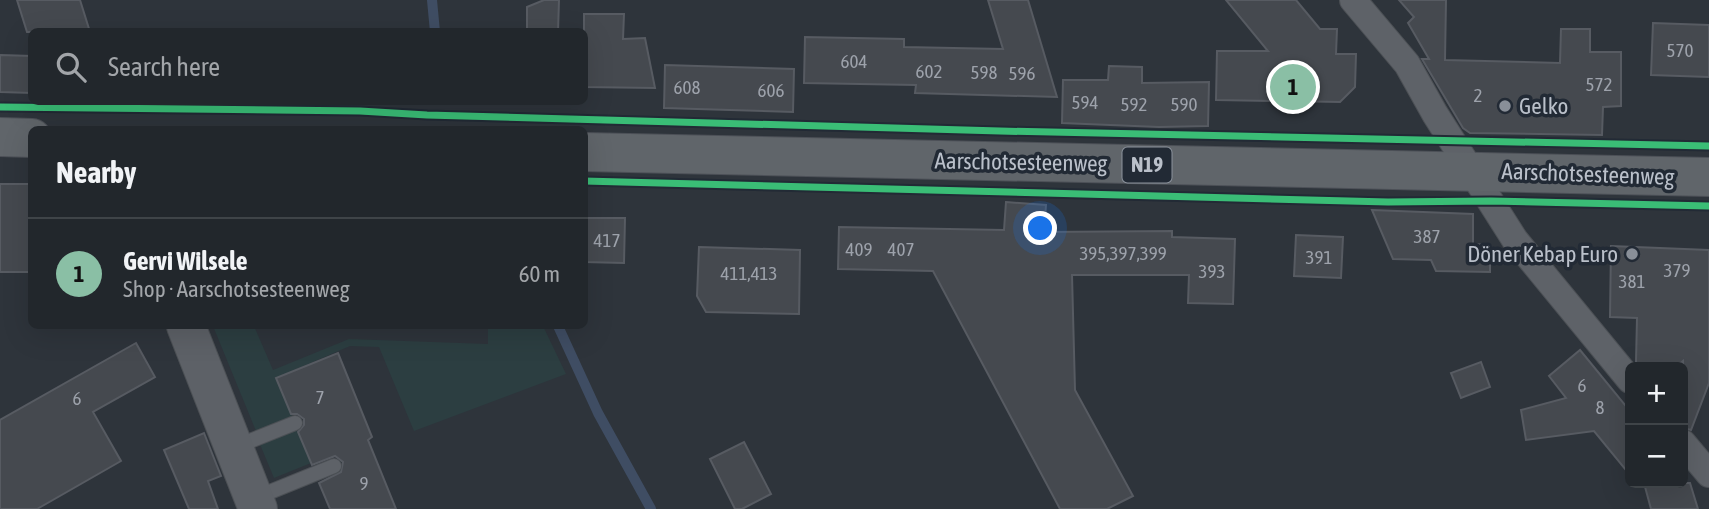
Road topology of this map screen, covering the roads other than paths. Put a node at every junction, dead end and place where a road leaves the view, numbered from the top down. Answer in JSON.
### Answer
{"nodes":[{"id":1,"x":1353,"y":0,"type":"edge"},
{"id":2,"x":0,"y":137,"type":"edge"},
{"id":3,"x":28,"y":138,"type":"edge"},
{"id":4,"x":588,"y":152,"type":"edge"},
{"id":5,"x":1472,"y":171,"type":"junction"},
{"id":6,"x":1709,"y":177,"type":"edge"},
{"id":7,"x":187,"y":329,"type":"edge"},
{"id":8,"x":1625,"y":374,"type":"edge"},
{"id":9,"x":295,"y":423,"type":"dead end"},
{"id":10,"x":234,"y":448,"type":"junction"},
{"id":11,"x":1688,"y":449,"type":"edge"},
{"id":12,"x":334,"y":466,"type":"dead end"},
{"id":13,"x":1709,"y":474,"type":"edge"},
{"id":14,"x":256,"y":504,"type":"edge"}],
"edges":[{"from":1,"to":5,"type":"street"},
{"from":2,"to":3,"type":"main road"},
{"from":4,"to":5,"type":"main road","name":"Aarschotsesteenweg","number":"N19"},
{"from":5,"to":6,"type":"main road","name":"Aarschotsesteenweg","number":"N19"},
{"from":5,"to":8,"type":"street"},
{"from":7,"to":10,"type":"street"},
{"from":9,"to":10,"type":"lane"},
{"from":10,"to":14,"type":"street"},
{"from":11,"to":13,"type":"street"},
{"from":12,"to":14,"type":"lane"}]}
